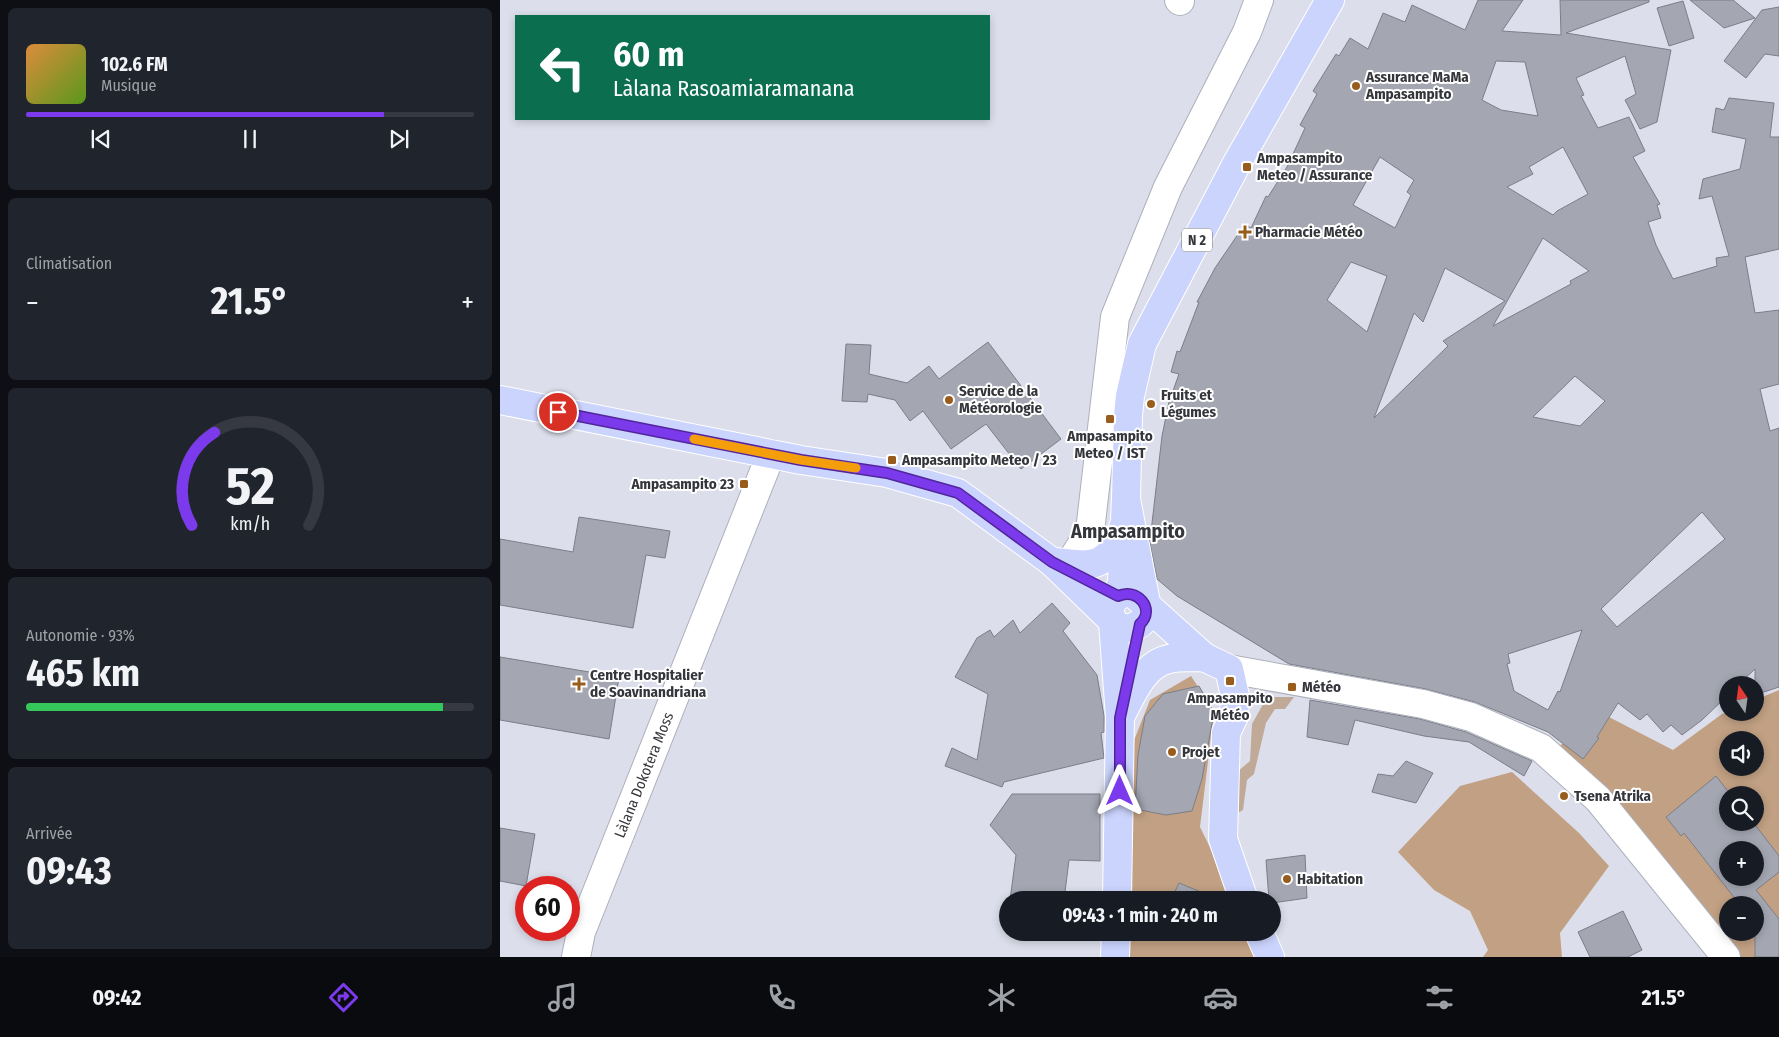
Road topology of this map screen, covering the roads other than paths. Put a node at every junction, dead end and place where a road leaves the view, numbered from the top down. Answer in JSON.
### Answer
{"nodes":[{"id":1,"x":1259,"y":0,"type":"edge"},
{"id":2,"x":1330,"y":0,"type":"edge"},
{"id":3,"x":500,"y":400,"type":"edge"},
{"id":4,"x":771,"y":454,"type":"junction"},
{"id":5,"x":1126,"y":499,"type":"junction"},
{"id":6,"x":1061,"y":562,"type":"junction"},
{"id":7,"x":1118,"y":596,"type":"junction"},
{"id":8,"x":1142,"y":613,"type":"junction"},
{"id":9,"x":1113,"y":622,"type":"junction"},
{"id":10,"x":1204,"y":657,"type":"junction"},
{"id":11,"x":1229,"y":669,"type":"junction"},
{"id":12,"x":1120,"y":718,"type":"junction"},
{"id":13,"x":1117,"y":891,"type":"edge"},
{"id":14,"x":1241,"y":891,"type":"edge"},
{"id":15,"x":1116,"y":941,"type":"edge"},
{"id":16,"x":1263,"y":941,"type":"edge"},
{"id":17,"x":576,"y":957,"type":"edge"},
{"id":18,"x":1116,"y":957,"type":"edge"},
{"id":19,"x":1270,"y":957,"type":"edge"},
{"id":20,"x":1726,"y":957,"type":"edge"}],
"edges":[{"from":1,"to":6,"type":"street"},
{"from":2,"to":5,"type":"main road","number":"N 2"},
{"from":3,"to":4,"type":"main road"},
{"from":4,"to":6,"type":"main road"},
{"from":4,"to":17,"type":"street","name":"Làlana Dokotera Moss"},
{"from":5,"to":6,"type":"main road"},
{"from":5,"to":7,"type":"main road","number":"N 2"},
{"from":5,"to":8,"type":"main road","number":"N 2"},
{"from":5,"to":10,"type":"main road"},
{"from":6,"to":7,"type":"main road"},
{"from":6,"to":9,"type":"main road"},
{"from":6,"to":12,"type":"main road"},
{"from":7,"to":8,"type":"main road"},
{"from":7,"to":9,"type":"main road","number":"N 2"},
{"from":8,"to":9,"type":"main road"},
{"from":8,"to":10,"type":"main road"},
{"from":8,"to":12,"type":"main road","number":"N 2"},
{"from":9,"to":12,"type":"main road","number":"N 2"},
{"from":10,"to":11,"type":"main road"},
{"from":10,"to":12,"type":"main road"},
{"from":11,"to":14,"type":"main road"},
{"from":11,"to":20,"type":"street"},
{"from":12,"to":13,"type":"main road","number":"N 2"},
{"from":15,"to":18,"type":"main road"},
{"from":16,"to":19,"type":"main road"}]}
